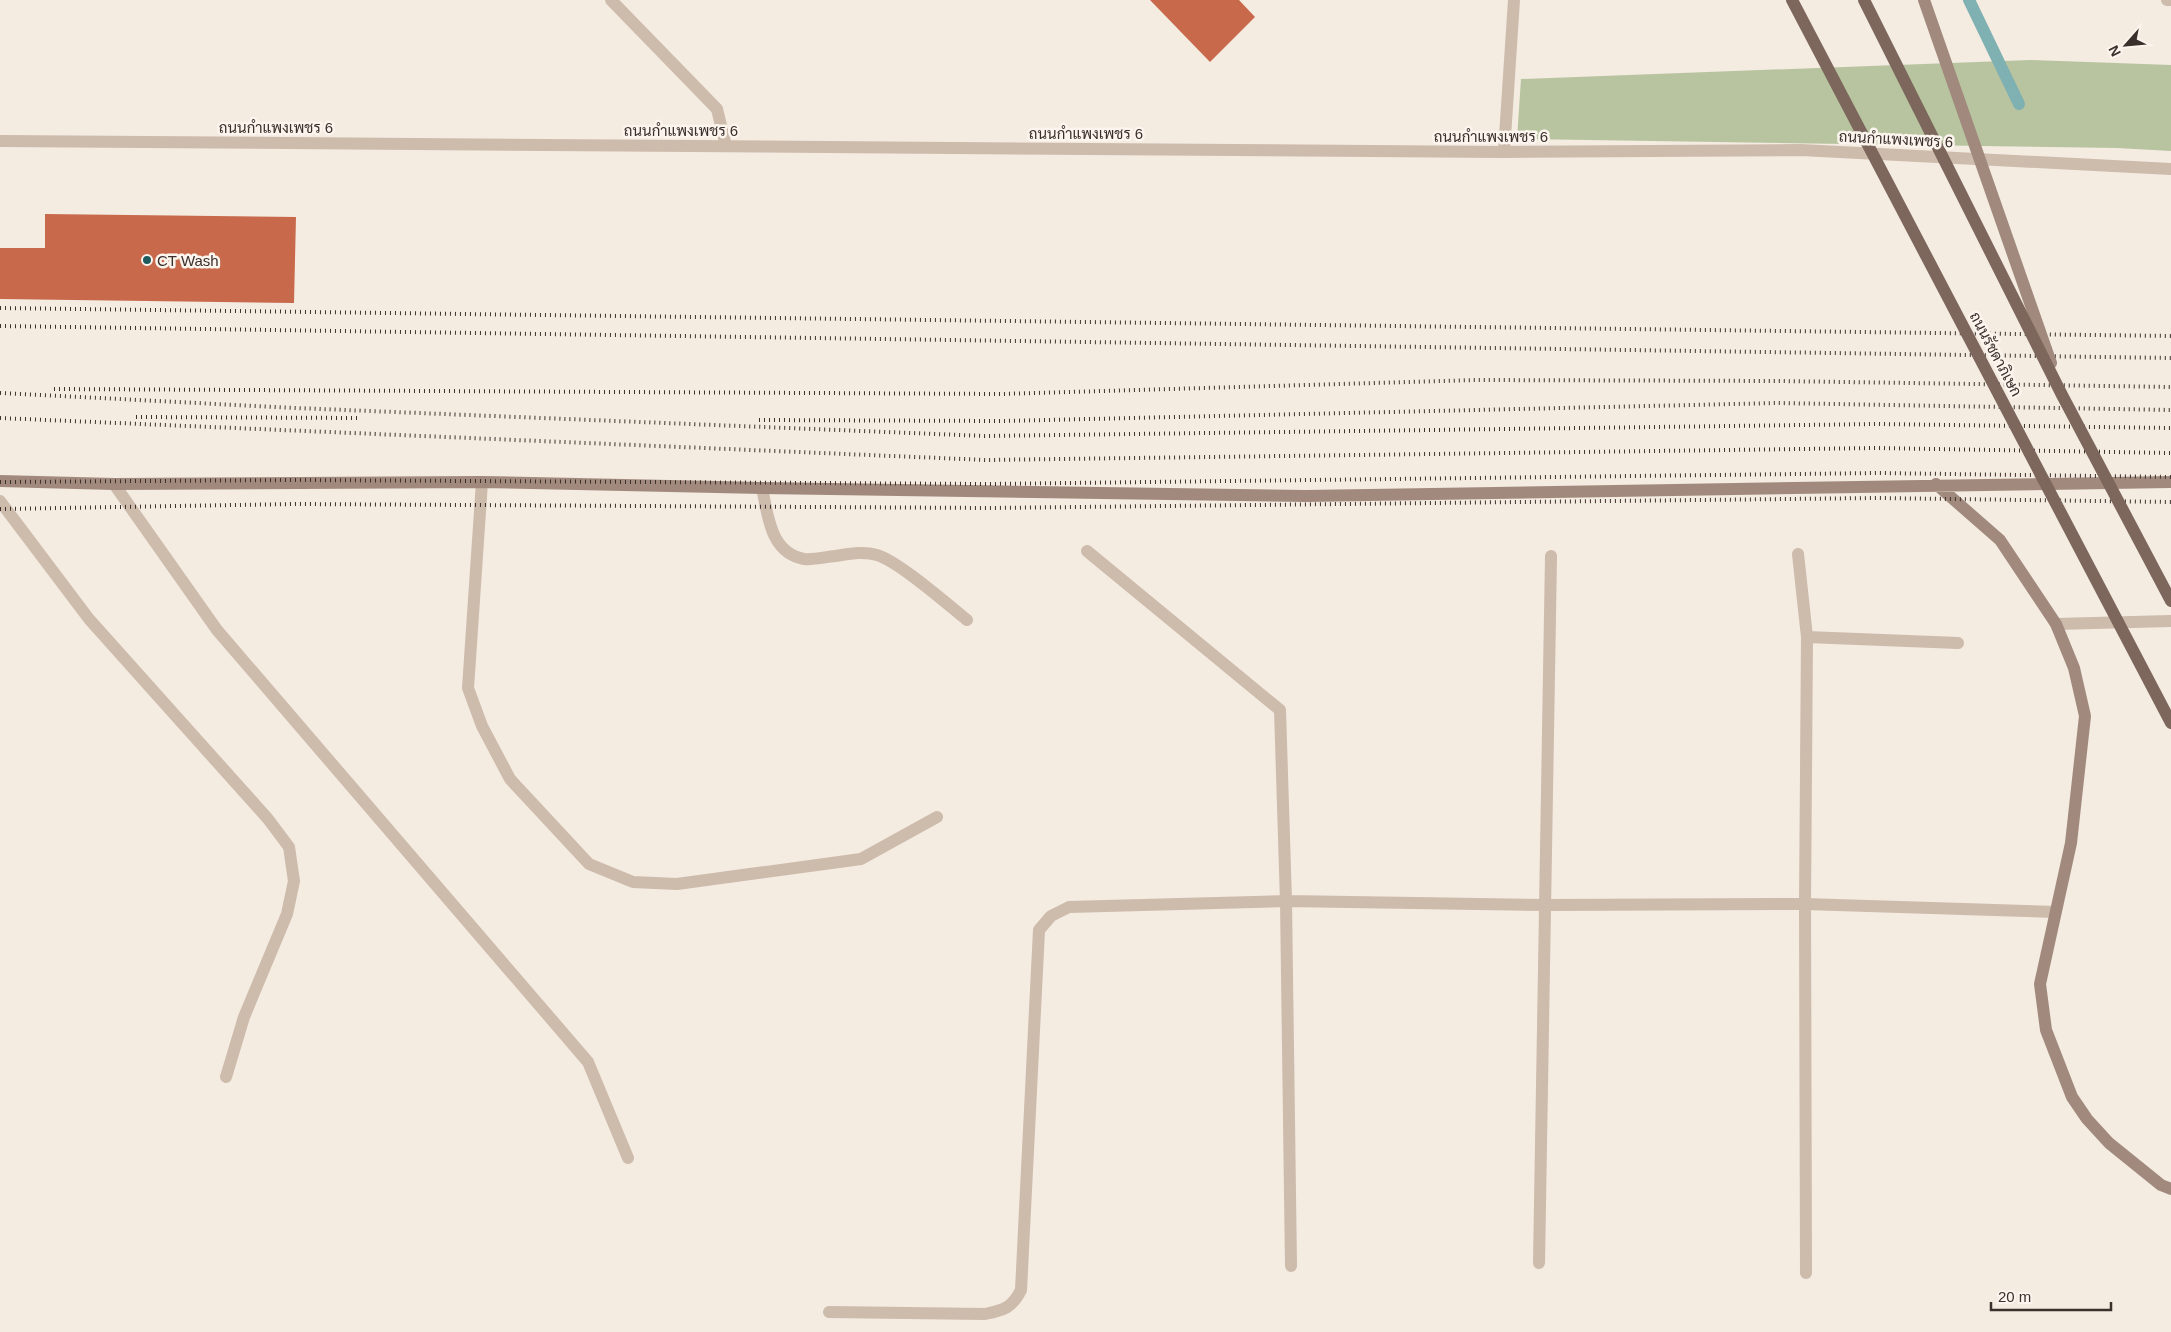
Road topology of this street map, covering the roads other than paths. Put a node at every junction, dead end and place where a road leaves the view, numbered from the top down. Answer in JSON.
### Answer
{"nodes":[{"id":1,"x":611,"y":0,"type":"edge"},
{"id":2,"x":1514,"y":0,"type":"edge"},
{"id":3,"x":1792,"y":0,"type":"edge"},
{"id":4,"x":1864,"y":0,"type":"edge"},
{"id":5,"x":1924,"y":0,"type":"edge"},
{"id":6,"x":2167,"y":0,"type":"edge"},
{"id":7,"x":2171,"y":0,"type":"edge"},
{"id":8,"x":0,"y":141,"type":"edge"},
{"id":9,"x":726,"y":146,"type":"junction"},
{"id":10,"x":1504,"y":152,"type":"junction"},
{"id":11,"x":2171,"y":169,"type":"edge"},
{"id":12,"x":2062,"y":395,"type":"junction"},
{"id":13,"x":0,"y":481,"type":"edge"},
{"id":14,"x":482,"y":482,"type":"junction"},
{"id":15,"x":2171,"y":482,"type":"edge"},
{"id":16,"x":114,"y":484,"type":"junction"},
{"id":17,"x":1936,"y":484,"type":"junction"},
{"id":18,"x":762,"y":488,"type":"junction"},
{"id":19,"x":0,"y":501,"type":"edge"},
{"id":20,"x":1087,"y":551,"type":"dead end"},
{"id":21,"x":1798,"y":554,"type":"dead end"},
{"id":22,"x":1551,"y":556,"type":"dead end"},
{"id":23,"x":2171,"y":601,"type":"edge"},
{"id":24,"x":967,"y":620,"type":"dead end"},
{"id":25,"x":2171,"y":621,"type":"edge"},
{"id":26,"x":2056,"y":624,"type":"junction"},
{"id":27,"x":1808,"y":637,"type":"junction"},
{"id":28,"x":1958,"y":643,"type":"dead end"},
{"id":29,"x":2171,"y":723,"type":"edge"},
{"id":30,"x":937,"y":817,"type":"dead end"},
{"id":31,"x":1286,"y":901,"type":"junction"},
{"id":32,"x":1805,"y":904,"type":"junction"},
{"id":33,"x":1546,"y":905,"type":"junction"},
{"id":34,"x":2055,"y":912,"type":"junction"},
{"id":35,"x":226,"y":1077,"type":"dead end"},
{"id":36,"x":628,"y":1158,"type":"dead end"},
{"id":37,"x":2171,"y":1189,"type":"edge"},
{"id":38,"x":1539,"y":1263,"type":"dead end"},
{"id":39,"x":1291,"y":1266,"type":"dead end"},
{"id":40,"x":1806,"y":1273,"type":"dead end"},
{"id":41,"x":829,"y":1312,"type":"dead end"}],
"edges":[{"from":1,"to":9,"type":"street"},
{"from":2,"to":10,"type":"street"},
{"from":3,"to":29,"type":"main road","name":"ถนนรัชดาภิเษก","bridge":true},
{"from":4,"to":12,"type":"main road","bridge":true},
{"from":5,"to":12,"type":"street","bridge":true},
{"from":6,"to":7,"type":"street"},
{"from":8,"to":9,"type":"street","name":"ถนนกำแพงเพชร 6"},
{"from":9,"to":10,"type":"street","name":"ถนนกำแพงเพชร 6"},
{"from":10,"to":11,"type":"street","name":"ถนนกำแพงเพชร 6"},
{"from":12,"to":23,"type":"main road","bridge":true},
{"from":13,"to":16,"type":"street"},
{"from":14,"to":16,"type":"street"},
{"from":14,"to":18,"type":"street"},
{"from":14,"to":30,"type":"street"},
{"from":15,"to":17,"type":"street"},
{"from":16,"to":36,"type":"street"},
{"from":17,"to":18,"type":"street"},
{"from":17,"to":26,"type":"street"},
{"from":18,"to":24,"type":"street"},
{"from":19,"to":35,"type":"street"},
{"from":20,"to":31,"type":"street"},
{"from":21,"to":27,"type":"street"},
{"from":22,"to":33,"type":"street"},
{"from":25,"to":26,"type":"street"},
{"from":26,"to":34,"type":"street"},
{"from":27,"to":28,"type":"street"},
{"from":27,"to":32,"type":"street"},
{"from":31,"to":33,"type":"street"},
{"from":31,"to":39,"type":"street"},
{"from":31,"to":41,"type":"street"},
{"from":32,"to":33,"type":"street"},
{"from":32,"to":34,"type":"street"},
{"from":32,"to":40,"type":"street"},
{"from":33,"to":38,"type":"street"},
{"from":34,"to":37,"type":"street"}]}
